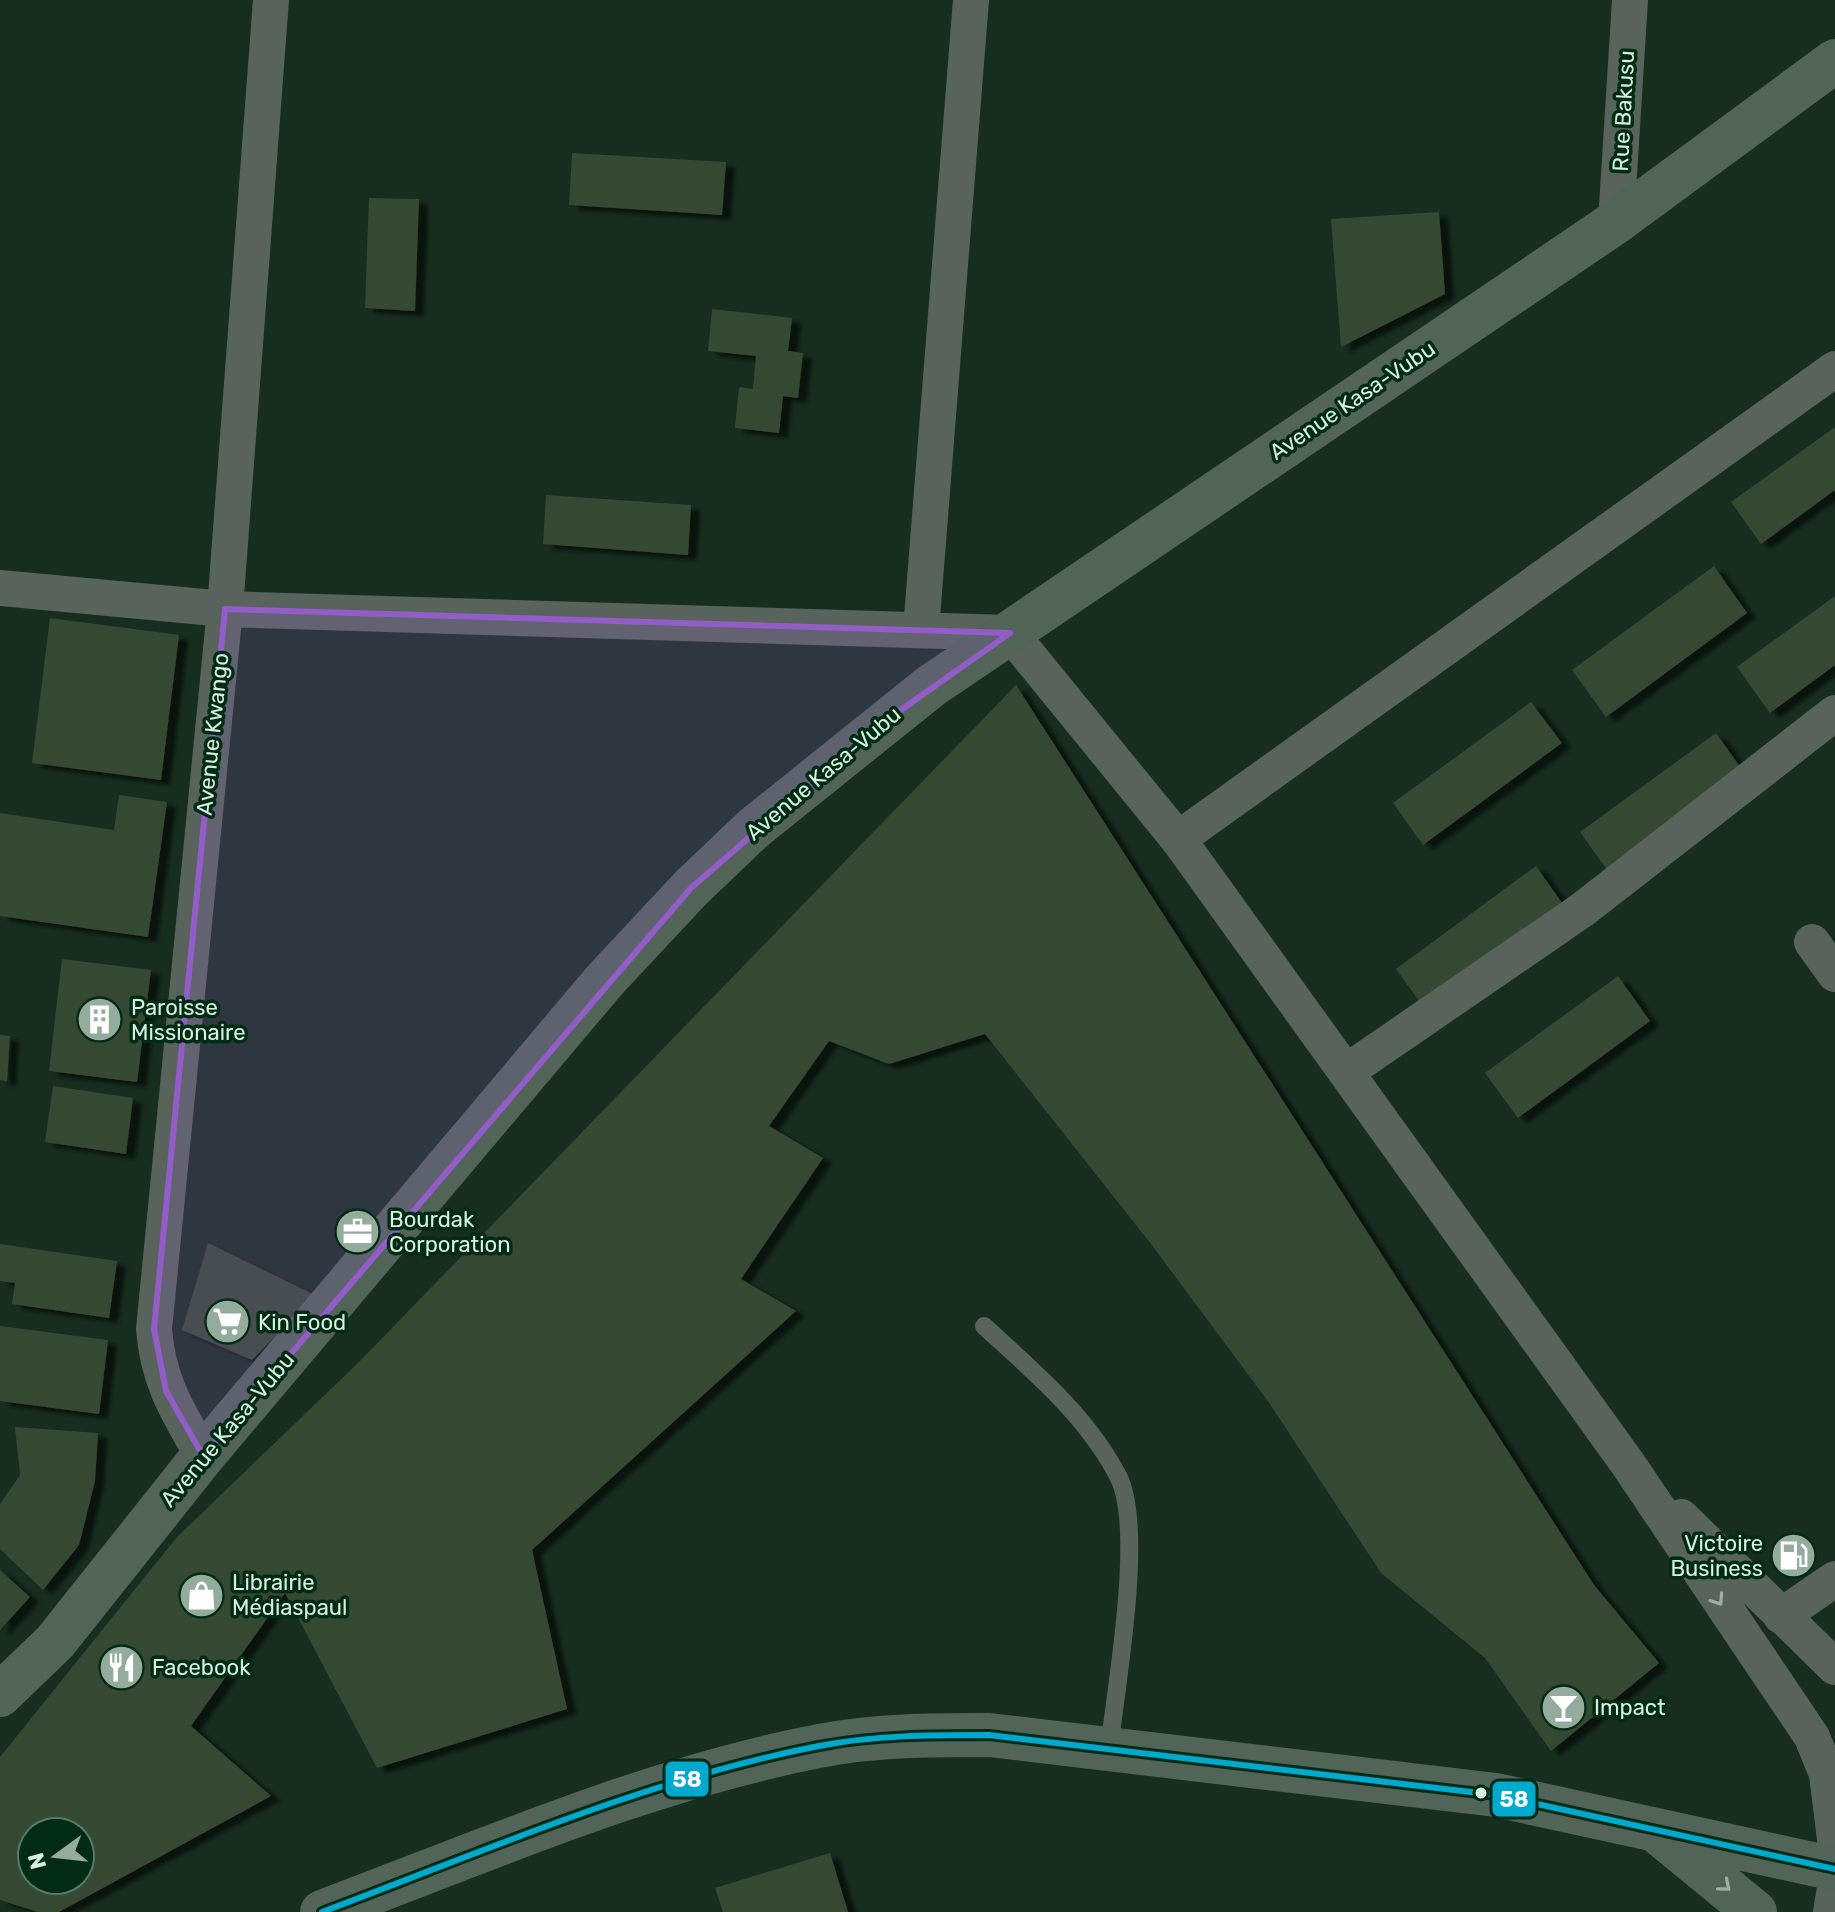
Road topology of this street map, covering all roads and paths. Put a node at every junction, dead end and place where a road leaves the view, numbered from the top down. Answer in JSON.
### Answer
{"nodes":[{"id":1,"x":271,"y":0,"type":"edge"},
{"id":2,"x":971,"y":0,"type":"edge"},
{"id":3,"x":1630,"y":0,"type":"edge"},
{"id":4,"x":1835,"y":61,"type":"edge"},
{"id":5,"x":1616,"y":222,"type":"junction"},
{"id":6,"x":1835,"y":369,"type":"edge"},
{"id":7,"x":0,"y":588,"type":"edge"},
{"id":8,"x":225,"y":609,"type":"junction"},
{"id":9,"x":921,"y":630,"type":"junction"},
{"id":10,"x":1010,"y":633,"type":"junction"},
{"id":11,"x":1835,"y":713,"type":"edge"},
{"id":12,"x":1178,"y":839,"type":"junction"},
{"id":13,"x":1812,"y":942,"type":"dead end"},
{"id":14,"x":1835,"y":974,"type":"edge"},
{"id":15,"x":1346,"y":1072,"type":"junction"},
{"id":16,"x":984,"y":1326,"type":"dead end"},
{"id":17,"x":203,"y":1456,"type":"junction"},
{"id":18,"x":1628,"y":1464,"type":"junction"},
{"id":19,"x":1835,"y":1579,"type":"edge"},
{"id":20,"x":1781,"y":1616,"type":"junction"},
{"id":21,"x":1835,"y":1667,"type":"edge"},
{"id":22,"x":0,"y":1695,"type":"edge"},
{"id":23,"x":1109,"y":1749,"type":"junction"},
{"id":24,"x":1650,"y":1827,"type":"junction"},
{"id":25,"x":1835,"y":1839,"type":"edge"},
{"id":26,"x":1835,"y":1869,"type":"edge"},
{"id":27,"x":1835,"y":1888,"type":"edge"},
{"id":28,"x":322,"y":1912,"type":"edge"},
{"id":29,"x":1755,"y":1912,"type":"edge"},
{"id":30,"x":1831,"y":1912,"type":"edge"}],
"edges":[{"from":1,"to":8,"type":"street","name":"Avenue Kwango"},
{"from":2,"to":9,"type":"street"},
{"from":3,"to":5,"type":"street","name":"Rue Bakusu"},
{"from":4,"to":5,"type":"main road","name":"Avenue Kasa-Vubu"},
{"from":5,"to":10,"type":"main road","name":"Avenue Kasa-Vubu"},
{"from":6,"to":12,"type":"street"},
{"from":7,"to":8,"type":"street"},
{"from":8,"to":9,"type":"street"},
{"from":8,"to":17,"type":"street","name":"Avenue Kwango"},
{"from":9,"to":10,"type":"street"},
{"from":10,"to":12,"type":"street"},
{"from":10,"to":17,"type":"main road","name":"Avenue Kasa-Vubu"},
{"from":11,"to":15,"type":"street"},
{"from":12,"to":15,"type":"street"},
{"from":13,"to":14,"type":"street"},
{"from":15,"to":18,"type":"street"},
{"from":16,"to":23,"type":"lane"},
{"from":17,"to":22,"type":"main road","name":"Avenue Kasa-Vubu"},
{"from":18,"to":20,"type":"street"},
{"from":18,"to":25,"type":"street","one_way":true},
{"from":19,"to":20,"type":"street"},
{"from":20,"to":21,"type":"street"},
{"from":23,"to":24,"type":"main road"},
{"from":23,"to":28,"type":"main road"},
{"from":24,"to":26,"type":"main road"},
{"from":24,"to":29,"type":"main road","one_way":true},
{"from":27,"to":30,"type":"street"}]}
